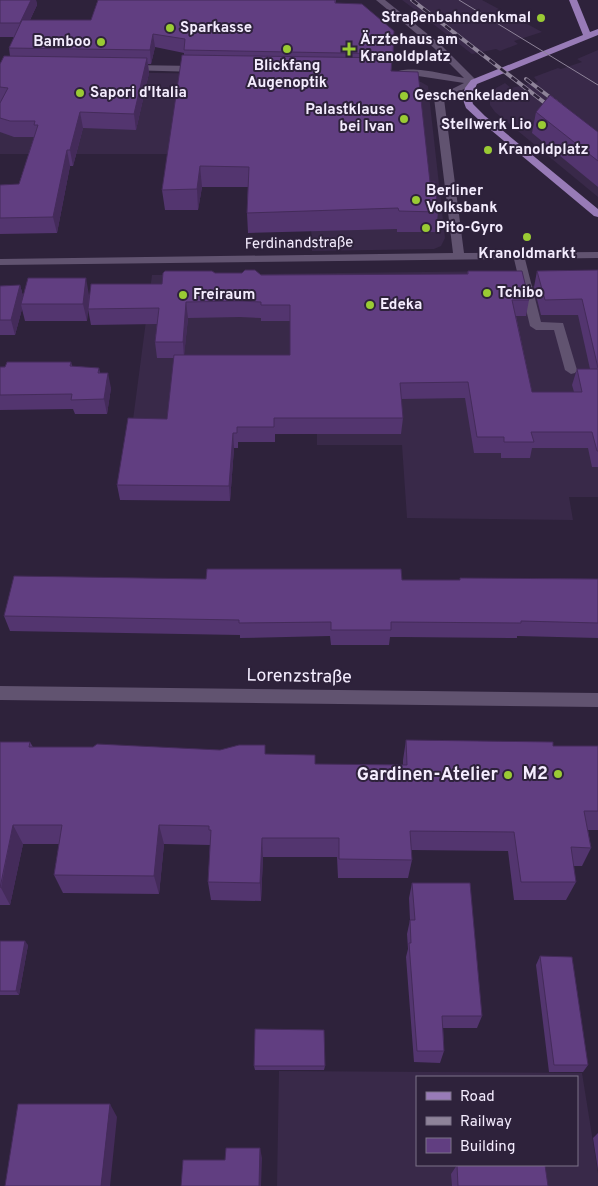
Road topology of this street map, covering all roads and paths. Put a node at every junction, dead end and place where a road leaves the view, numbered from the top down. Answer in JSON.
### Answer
{"nodes":[{"id":1,"x":380,"y":0,"type":"edge"},
{"id":2,"x":573,"y":0,"type":"edge"},
{"id":3,"x":598,"y":32,"type":"edge"},
{"id":4,"x":587,"y":36,"type":"junction"},
{"id":5,"x":121,"y":68,"type":"edge"},
{"id":6,"x":204,"y":69,"type":"edge"},
{"id":7,"x":392,"y":73,"type":"edge"},
{"id":8,"x":474,"y":82,"type":"junction"},
{"id":9,"x":598,"y":214,"type":"edge"},
{"id":10,"x":598,"y":255,"type":"edge"},
{"id":11,"x":519,"y":256,"type":"junction"},
{"id":12,"x":459,"y":257,"type":"junction"},
{"id":13,"x":0,"y":262,"type":"edge"},
{"id":14,"x":571,"y":370,"type":"dead end"},
{"id":15,"x":0,"y":694,"type":"edge"},
{"id":16,"x":598,"y":700,"type":"edge"}],
"edges":[{"from":1,"to":8,"type":"street"},
{"from":2,"to":4,"type":"main road"},
{"from":3,"to":4,"type":"main road"},
{"from":4,"to":8,"type":"main road"},
{"from":5,"to":6,"type":"street"},
{"from":7,"to":8,"type":"street"},
{"from":8,"to":9,"type":"main road"},
{"from":8,"to":12,"type":"street"},
{"from":10,"to":11,"type":"street","name":"Ferdinandstraße"},
{"from":11,"to":12,"type":"street","name":"Ferdinandstraße"},
{"from":11,"to":14,"type":"street"},
{"from":12,"to":13,"type":"street","name":"Ferdinandstraße"},
{"from":15,"to":16,"type":"street","name":"Lorenzstraße"}]}
